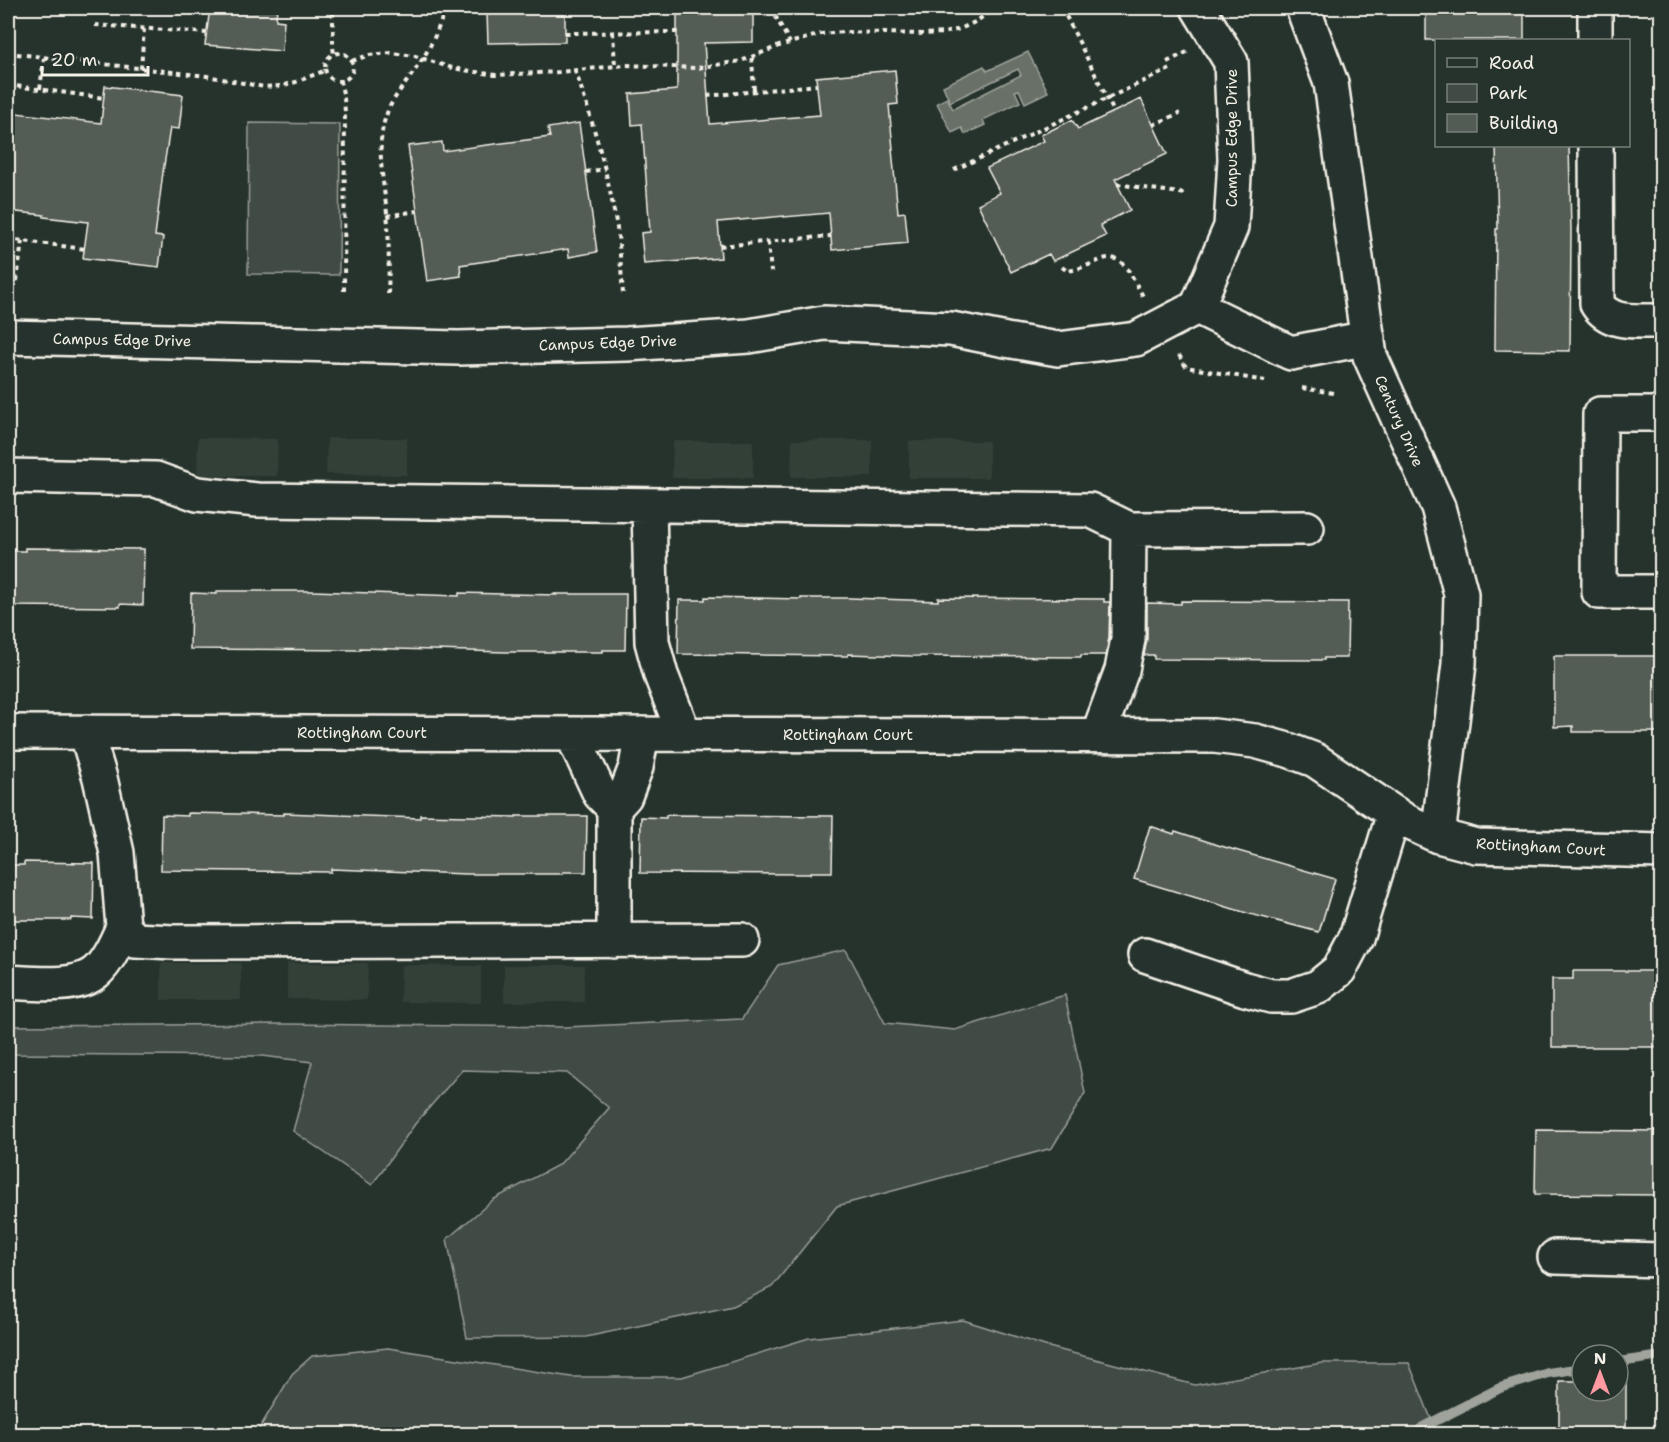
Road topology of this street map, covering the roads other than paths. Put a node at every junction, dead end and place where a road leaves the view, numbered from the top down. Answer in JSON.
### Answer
{"nodes":[{"id":1,"x":1198,"y":8,"type":"edge"},
{"id":2,"x":1303,"y":8,"type":"edge"},
{"id":3,"x":1595,"y":8,"type":"edge"},
{"id":4,"x":1595,"y":39,"type":"edge"},
{"id":5,"x":1596,"y":147,"type":"edge"},
{"id":6,"x":1197,"y":307,"type":"junction"},
{"id":7,"x":1662,"y":321,"type":"edge"},
{"id":8,"x":8,"y":337,"type":"edge"},
{"id":9,"x":1368,"y":338,"type":"junction"},
{"id":10,"x":1662,"y":414,"type":"edge"},
{"id":11,"x":8,"y":476,"type":"edge"},
{"id":12,"x":649,"y":505,"type":"junction"},
{"id":13,"x":1307,"y":528,"type":"dead end"},
{"id":14,"x":1129,"y":529,"type":"junction"},
{"id":15,"x":1662,"y":592,"type":"edge"},
{"id":16,"x":8,"y":732,"type":"edge"},
{"id":17,"x":86,"y":732,"type":"junction"},
{"id":18,"x":572,"y":734,"type":"junction"},
{"id":19,"x":642,"y":734,"type":"junction"},
{"id":20,"x":684,"y":734,"type":"junction"},
{"id":21,"x":1098,"y":735,"type":"junction"},
{"id":22,"x":614,"y":808,"type":"junction"},
{"id":23,"x":1394,"y":813,"type":"junction"},
{"id":24,"x":1438,"y":836,"type":"junction"},
{"id":25,"x":1662,"y":851,"type":"edge"},
{"id":26,"x":123,"y":927,"type":"junction"},
{"id":27,"x":742,"y":940,"type":"dead end"},
{"id":28,"x":614,"y":941,"type":"junction"},
{"id":29,"x":1145,"y":955,"type":"dead end"},
{"id":30,"x":8,"y":982,"type":"edge"},
{"id":31,"x":1555,"y":1257,"type":"dead end"},
{"id":32,"x":1662,"y":1260,"type":"edge"}],
"edges":[{"from":1,"to":6,"type":"street","name":"Campus Edge Drive"},
{"from":2,"to":9,"type":"street","name":"Century Drive"},
{"from":3,"to":4,"type":"street"},
{"from":5,"to":7,"type":"street"},
{"from":6,"to":8,"type":"street","name":"Campus Edge Drive"},
{"from":6,"to":9,"type":"street"},
{"from":9,"to":24,"type":"street","name":"Century Drive"},
{"from":10,"to":15,"type":"street"},
{"from":11,"to":12,"type":"street"},
{"from":12,"to":14,"type":"street"},
{"from":12,"to":20,"type":"street"},
{"from":13,"to":14,"type":"street"},
{"from":14,"to":21,"type":"street"},
{"from":16,"to":17,"type":"street","name":"Rottingham Court"},
{"from":17,"to":18,"type":"street","name":"Rottingham Court"},
{"from":17,"to":26,"type":"street"},
{"from":18,"to":19,"type":"street","name":"Rottingham Court"},
{"from":18,"to":22,"type":"street"},
{"from":19,"to":20,"type":"street","name":"Rottingham Court"},
{"from":19,"to":22,"type":"street"},
{"from":20,"to":21,"type":"street","name":"Rottingham Court"},
{"from":21,"to":23,"type":"street","name":"Rottingham Court"},
{"from":22,"to":28,"type":"street"},
{"from":23,"to":24,"type":"street","name":"Rottingham Court"},
{"from":23,"to":29,"type":"street"},
{"from":24,"to":25,"type":"street","name":"Rottingham Court"},
{"from":26,"to":28,"type":"street"},
{"from":26,"to":30,"type":"street"},
{"from":27,"to":28,"type":"street"},
{"from":31,"to":32,"type":"street"}]}
